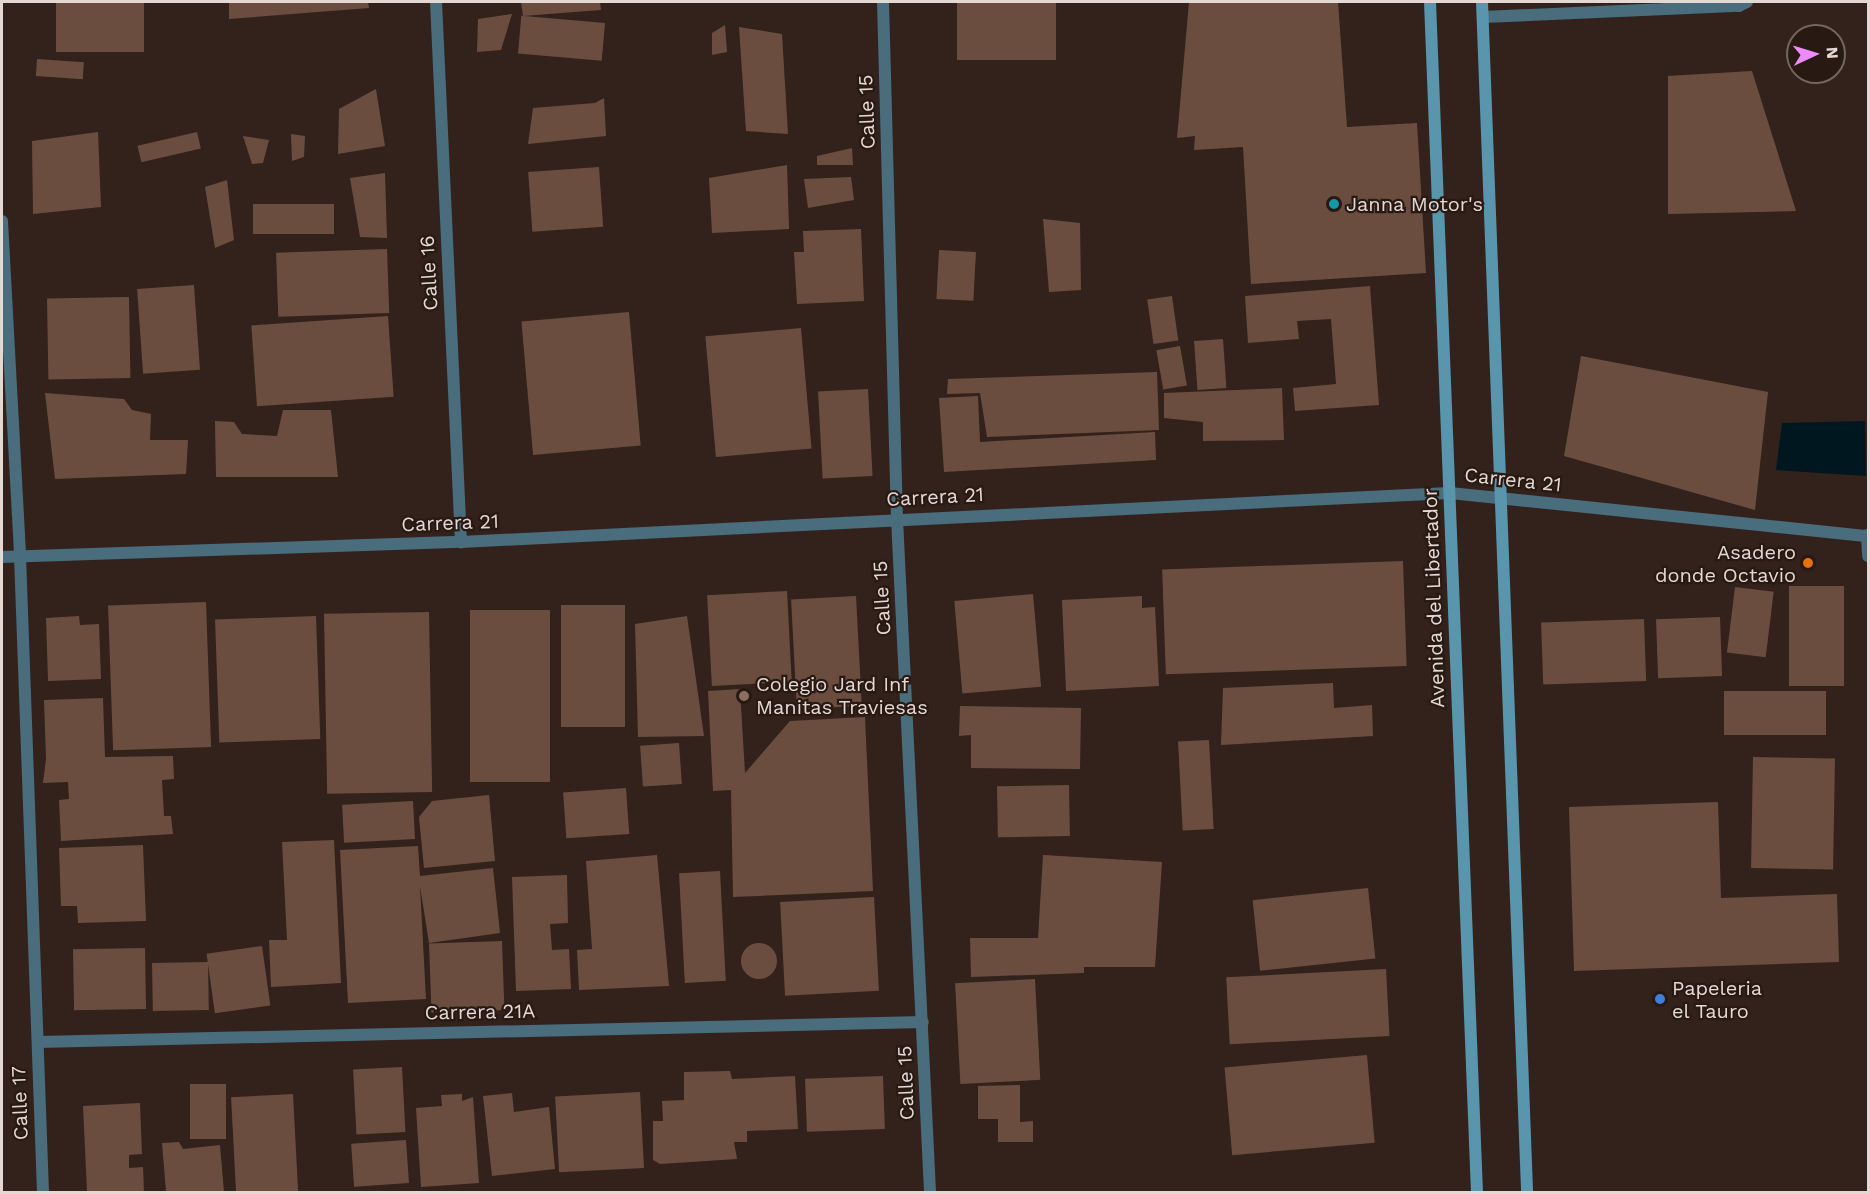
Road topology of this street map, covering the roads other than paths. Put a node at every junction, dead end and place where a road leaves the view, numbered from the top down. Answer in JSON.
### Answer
{"nodes":[{"id":1,"x":436,"y":2,"type":"edge"},
{"id":2,"x":883,"y":2,"type":"edge"},
{"id":3,"x":1430,"y":2,"type":"edge"},
{"id":4,"x":1482,"y":2,"type":"edge"},
{"id":5,"x":1743,"y":4,"type":"edge"},
{"id":6,"x":1482,"y":17,"type":"junction"},
{"id":7,"x":2,"y":221,"type":"edge"},
{"id":8,"x":1450,"y":493,"type":"junction"},
{"id":9,"x":1501,"y":498,"type":"junction"},
{"id":10,"x":897,"y":519,"type":"junction"},
{"id":11,"x":1868,"y":536,"type":"edge"},
{"id":12,"x":461,"y":543,"type":"junction"},
{"id":13,"x":20,"y":556,"type":"junction"},
{"id":14,"x":1869,"y":556,"type":"edge"},
{"id":15,"x":2,"y":557,"type":"edge"},
{"id":16,"x":923,"y":1022,"type":"junction"},
{"id":17,"x":38,"y":1042,"type":"junction"},
{"id":18,"x":43,"y":1192,"type":"edge"},
{"id":19,"x":930,"y":1192,"type":"edge"},
{"id":20,"x":1477,"y":1192,"type":"edge"},
{"id":21,"x":1527,"y":1192,"type":"edge"}],
"edges":[{"from":1,"to":12,"type":"street","name":"Calle 16"},
{"from":2,"to":10,"type":"street","name":"Calle 15"},
{"from":3,"to":8,"type":"main road","name":"Avenida del Libertador"},
{"from":4,"to":6,"type":"main road"},
{"from":5,"to":6,"type":"street"},
{"from":6,"to":9,"type":"main road"},
{"from":7,"to":13,"type":"street","name":"Calle 17"},
{"from":8,"to":9,"type":"street","name":"Carrera 21"},
{"from":8,"to":10,"type":"street","name":"Carrera 21"},
{"from":8,"to":20,"type":"main road","name":"Avenida del Libertador"},
{"from":9,"to":11,"type":"street","name":"Carrera 21"},
{"from":9,"to":21,"type":"main road"},
{"from":10,"to":12,"type":"street","name":"Carrera 21"},
{"from":10,"to":16,"type":"street","name":"Calle 15"},
{"from":11,"to":14,"type":"street"},
{"from":12,"to":13,"type":"street","name":"Carrera 21"},
{"from":13,"to":15,"type":"street","name":"Carrera 21"},
{"from":13,"to":17,"type":"street","name":"Calle 17"},
{"from":16,"to":17,"type":"street","name":"Carrera 21A"},
{"from":16,"to":19,"type":"street","name":"Calle 15"},
{"from":17,"to":18,"type":"street","name":"Calle 17"}]}
